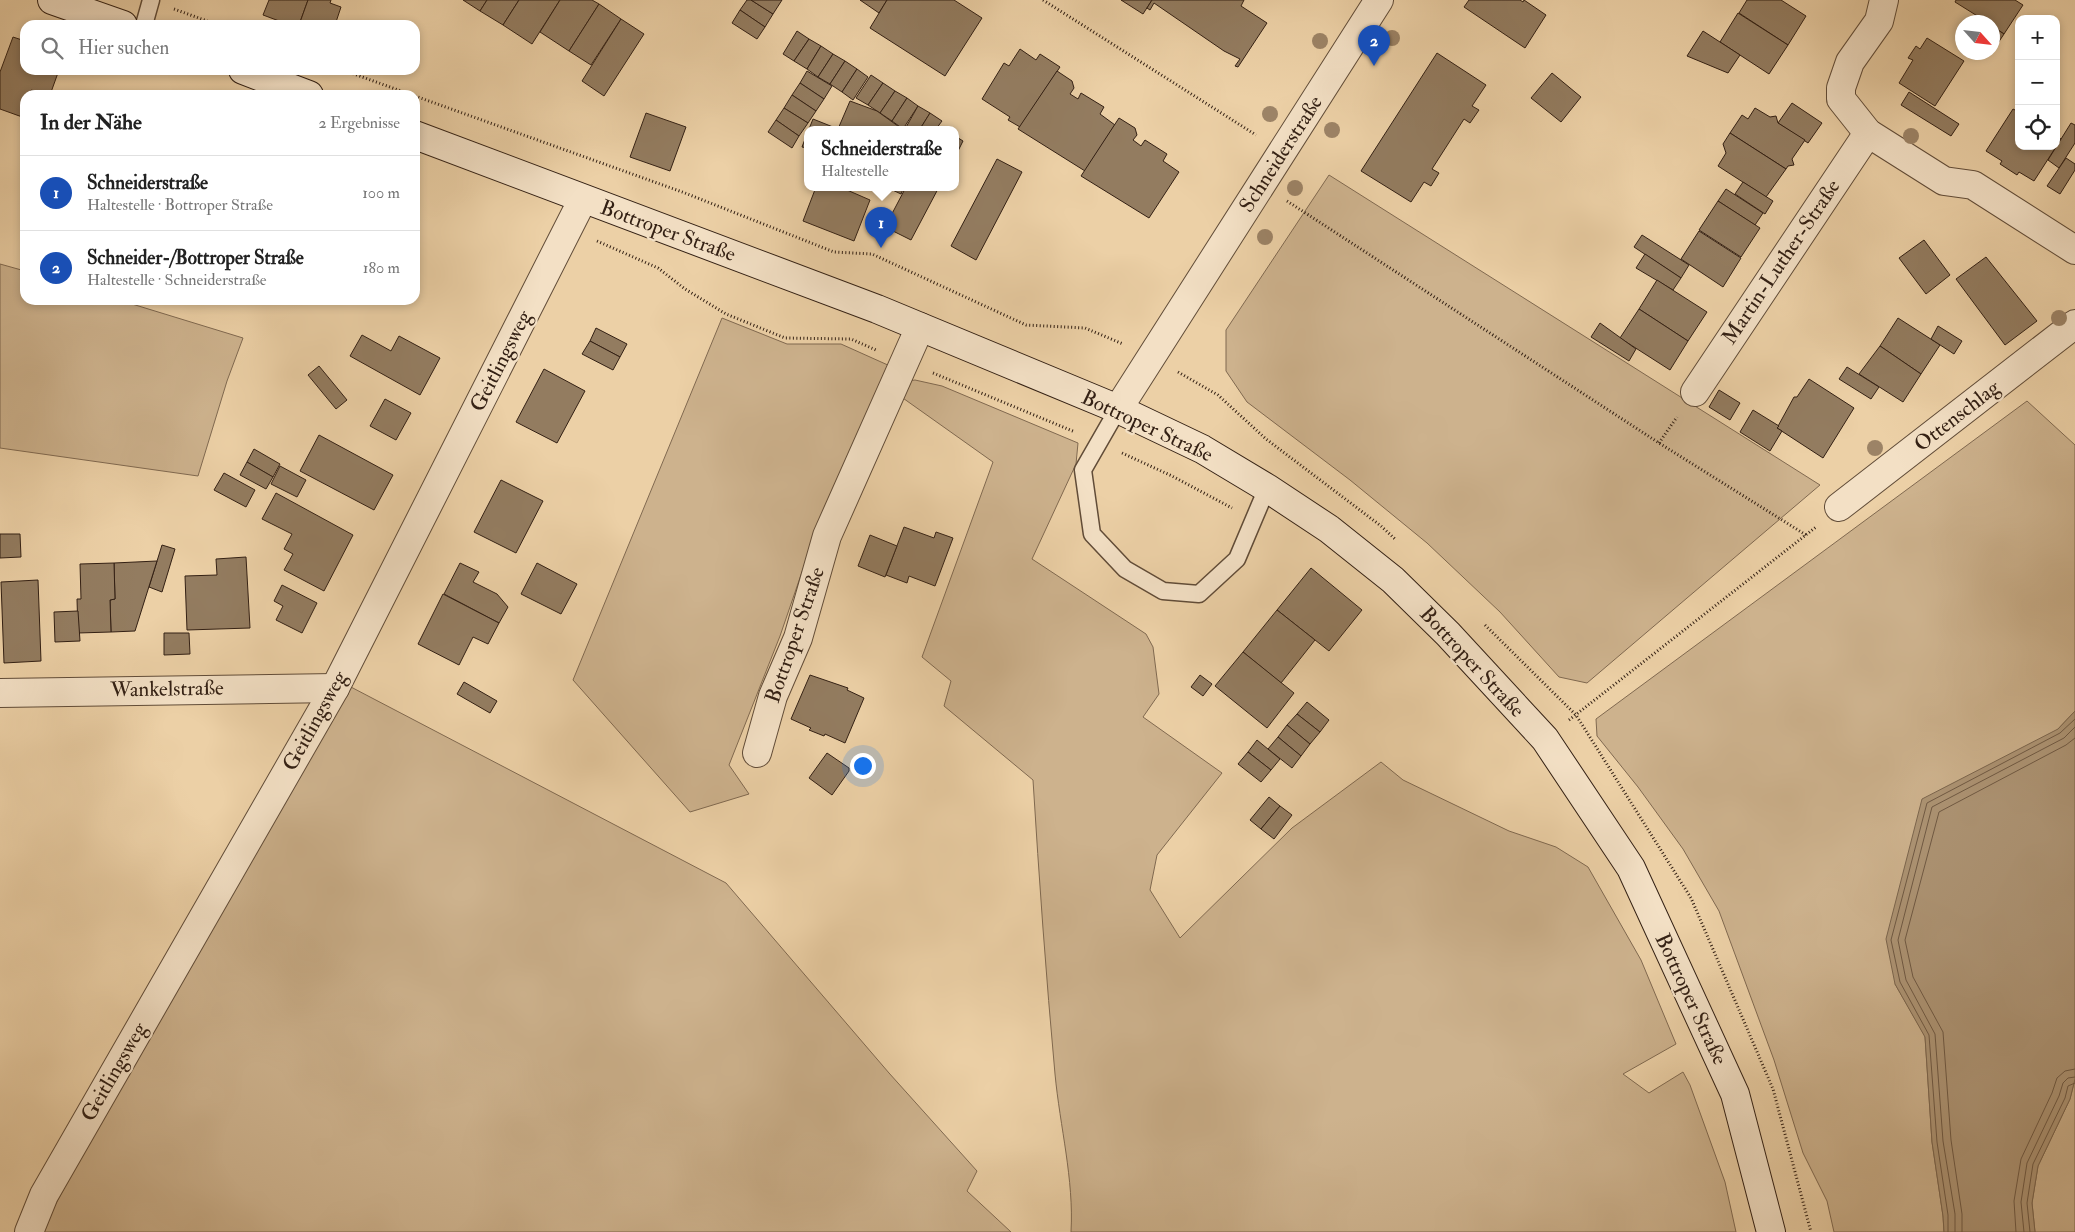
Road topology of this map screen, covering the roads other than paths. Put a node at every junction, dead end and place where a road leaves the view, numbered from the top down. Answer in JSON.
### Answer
{"nodes":[{"id":1,"x":52,"y":0,"type":"edge"},
{"id":2,"x":151,"y":0,"type":"edge"},
{"id":3,"x":1379,"y":0,"type":"edge"},
{"id":4,"x":1884,"y":0,"type":"edge"},
{"id":5,"x":110,"y":20,"type":"edge"},
{"id":6,"x":145,"y":20,"type":"edge"},
{"id":7,"x":256,"y":75,"type":"edge"},
{"id":8,"x":296,"y":90,"type":"edge"},
{"id":9,"x":1868,"y":132,"type":"junction"},
{"id":10,"x":420,"y":137,"type":"edge"},
{"id":11,"x":584,"y":199,"type":"junction"},
{"id":12,"x":2075,"y":250,"type":"edge"},
{"id":13,"x":2075,"y":324,"type":"edge"},
{"id":14,"x":920,"y":327,"type":"junction"},
{"id":15,"x":1695,"y":392,"type":"dead end"},
{"id":16,"x":1118,"y":409,"type":"junction"},
{"id":17,"x":1267,"y":488,"type":"junction"},
{"id":18,"x":1839,"y":507,"type":"dead end"},
{"id":19,"x":335,"y":688,"type":"junction"},
{"id":20,"x":0,"y":693,"type":"edge"},
{"id":21,"x":757,"y":753,"type":"dead end"},
{"id":22,"x":29,"y":1232,"type":"edge"},
{"id":23,"x":1771,"y":1232,"type":"edge"}],
"edges":[{"from":1,"to":5,"type":"street"},
{"from":2,"to":6,"type":"lane"},
{"from":3,"to":16,"type":"street","name":"Schneiderstraße"},
{"from":4,"to":9,"type":"street"},
{"from":7,"to":8,"type":"street"},
{"from":9,"to":12,"type":"street"},
{"from":9,"to":15,"type":"street","name":"Martin-Luther-Straße"},
{"from":10,"to":11,"type":"street","name":"Bottroper Straße"},
{"from":11,"to":14,"type":"street","name":"Bottroper Straße"},
{"from":11,"to":19,"type":"street","name":"Geitlingsweg"},
{"from":13,"to":18,"type":"street","name":"Ottenschlag"},
{"from":14,"to":16,"type":"street","name":"Bottroper Straße"},
{"from":14,"to":21,"type":"street","name":"Bottroper Straße"},
{"from":16,"to":17,"type":"street","name":"Bottroper Straße"},
{"from":16,"to":17,"type":"lane"},
{"from":17,"to":23,"type":"street","name":"Bottroper Straße"},
{"from":19,"to":20,"type":"street","name":"Wankelstraße"},
{"from":19,"to":22,"type":"street","name":"Geitlingsweg"}]}
